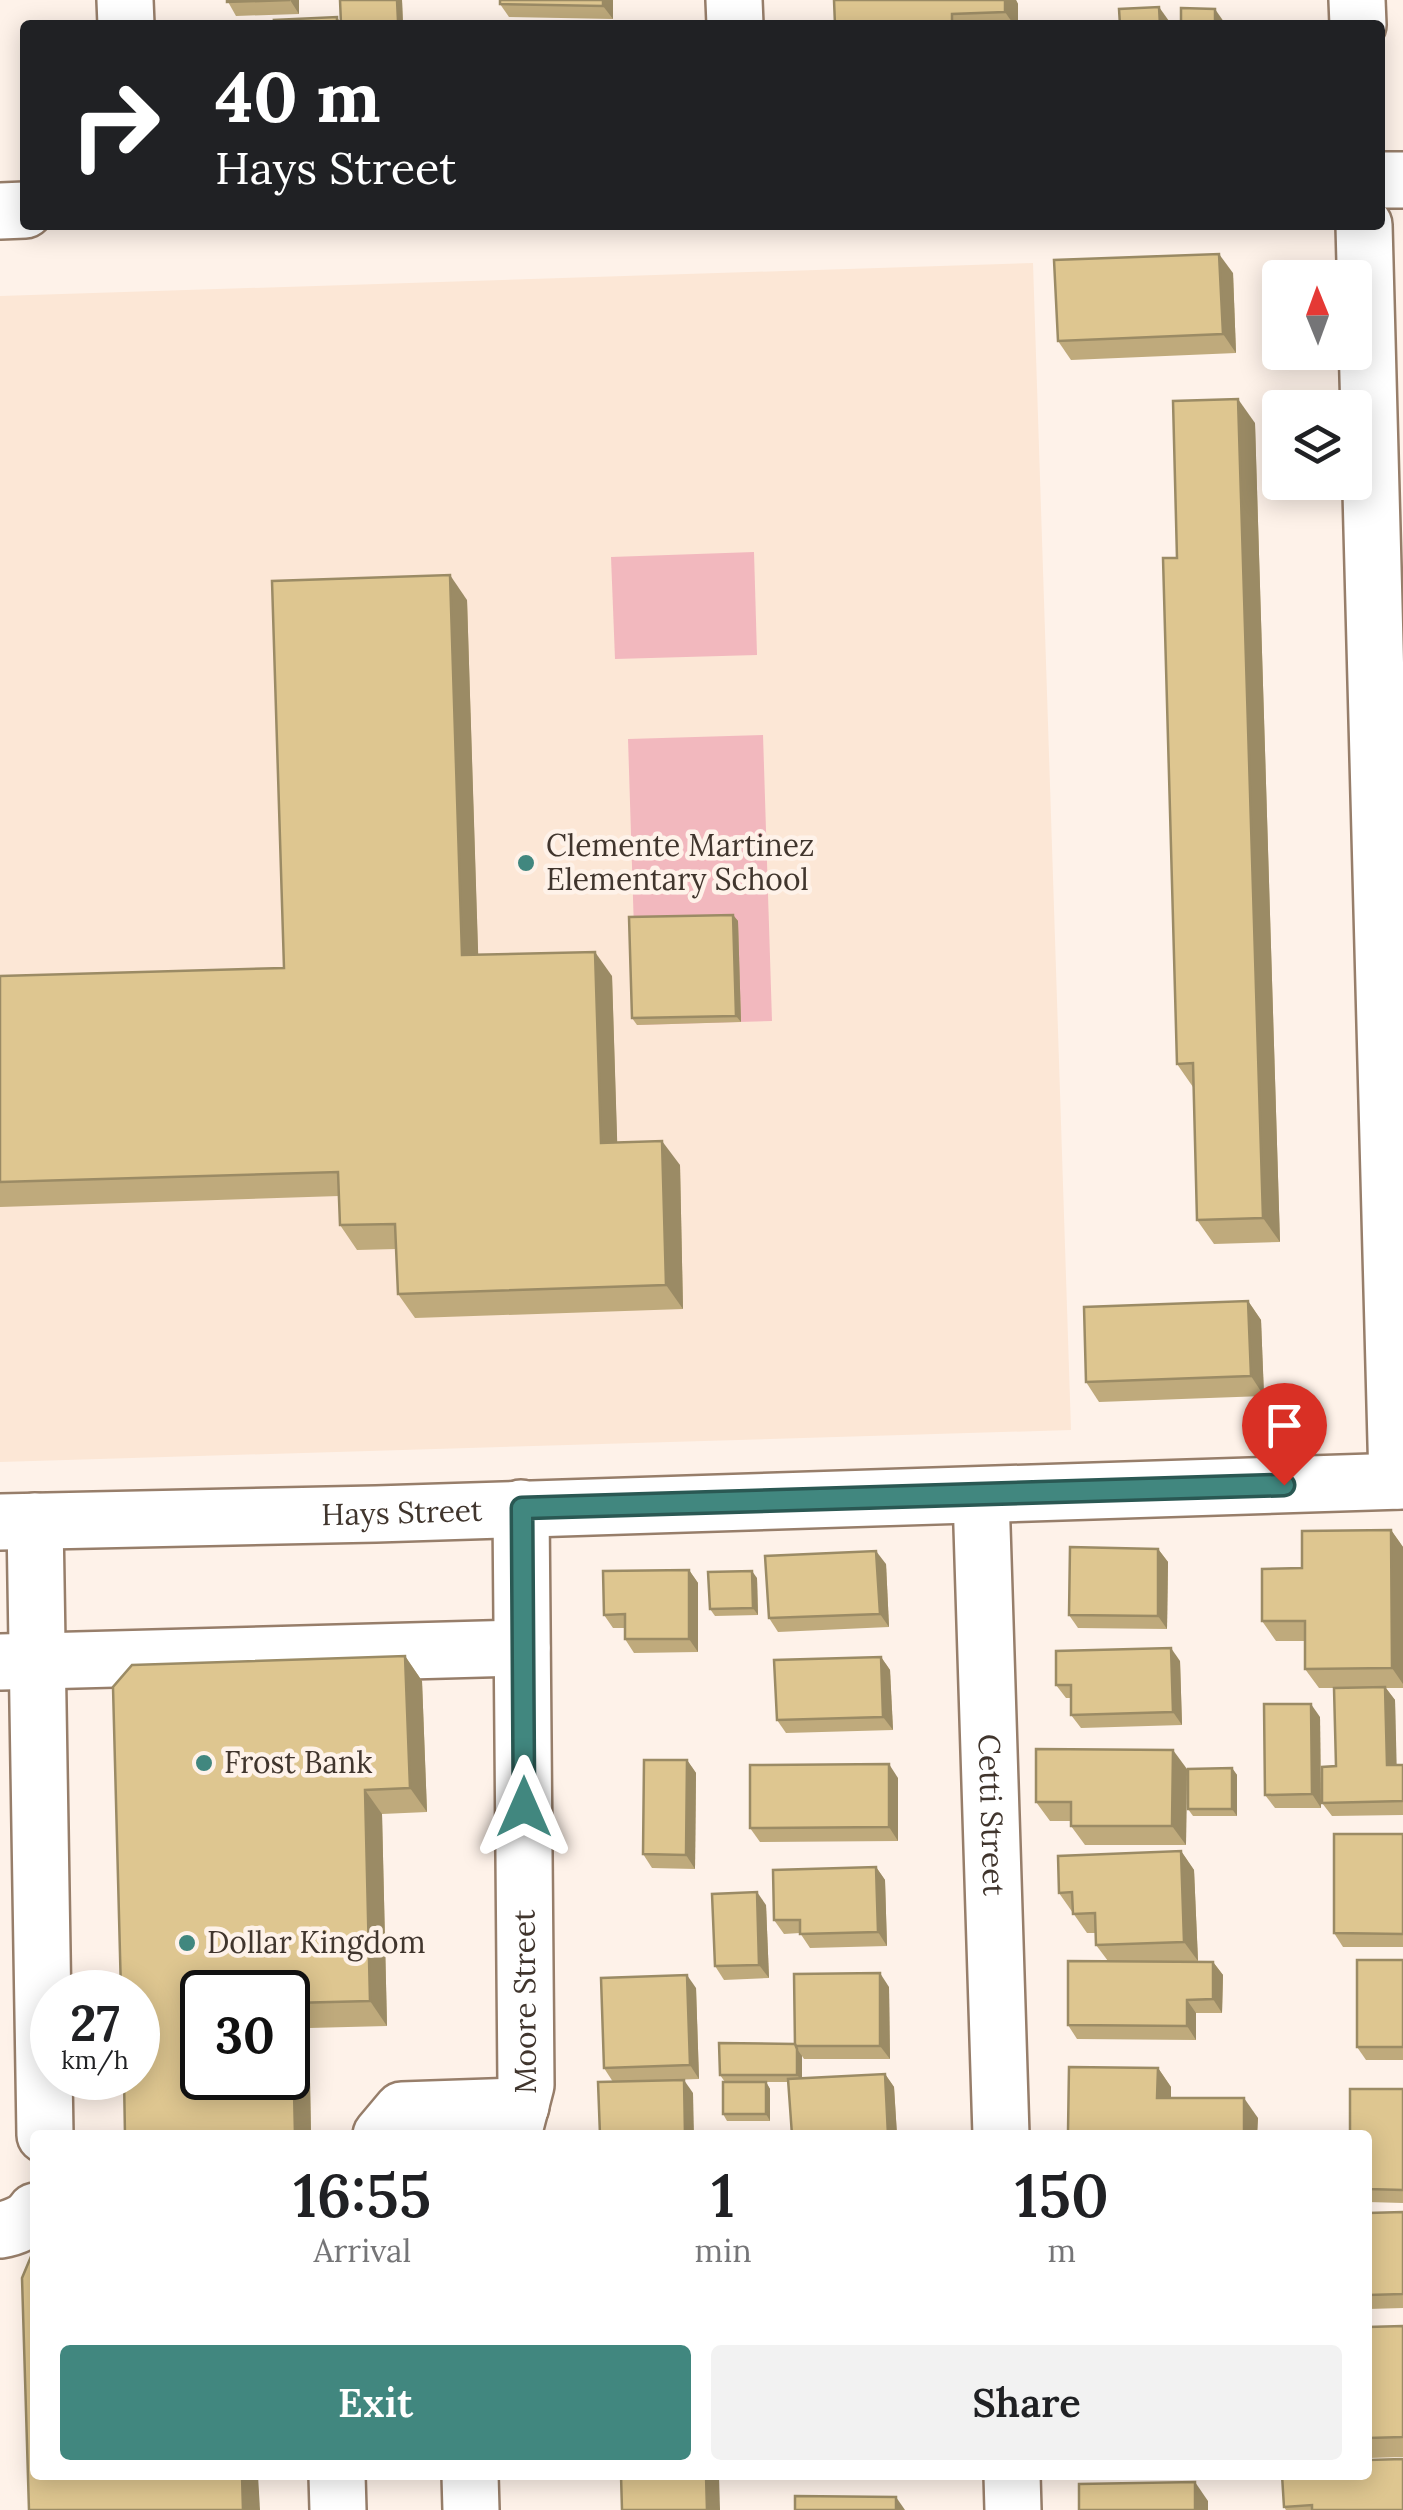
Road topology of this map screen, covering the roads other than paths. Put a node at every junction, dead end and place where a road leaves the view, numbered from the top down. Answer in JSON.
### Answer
{"nodes":[{"id":1,"x":1364,"y":230,"type":"edge"},
{"id":2,"x":1390,"y":736,"type":"edge"},
{"id":3,"x":1393,"y":943,"type":"edge"},
{"id":4,"x":1400,"y":1481,"type":"edge"},
{"id":5,"x":980,"y":1495,"type":"junction"},
{"id":6,"x":522,"y":1508,"type":"junction"},
{"id":7,"x":18,"y":1521,"type":"edge"},
{"id":8,"x":522,"y":1648,"type":"junction"},
{"id":9,"x":19,"y":1662,"type":"edge"},
{"id":10,"x":517,"y":2120,"type":"edge"},
{"id":11,"x":45,"y":2130,"type":"edge"},
{"id":12,"x":385,"y":2130,"type":"edge"},
{"id":13,"x":1001,"y":2130,"type":"edge"},
{"id":14,"x":30,"y":2214,"type":"edge"},
{"id":15,"x":0,"y":2230,"type":"edge"},
{"id":16,"x":337,"y":2480,"type":"edge"},
{"id":17,"x":470,"y":2480,"type":"edge"},
{"id":18,"x":1012,"y":2480,"type":"edge"},
{"id":19,"x":338,"y":2510,"type":"edge"},
{"id":20,"x":471,"y":2510,"type":"edge"},
{"id":21,"x":1013,"y":2510,"type":"edge"}],
"edges":[{"from":1,"to":2,"type":"street"},
{"from":2,"to":3,"type":"street"},
{"from":3,"to":4,"type":"street"},
{"from":4,"to":5,"type":"street","name":"Hays Street"},
{"from":5,"to":6,"type":"street","name":"Hays Street"},
{"from":5,"to":13,"type":"street","name":"Cetti Street"},
{"from":6,"to":7,"type":"street","name":"Hays Street"},
{"from":6,"to":8,"type":"street","name":"Moore Street"},
{"from":7,"to":9,"type":"street"},
{"from":8,"to":9,"type":"street"},
{"from":8,"to":10,"type":"street","name":"Moore Street"},
{"from":9,"to":11,"type":"street"},
{"from":10,"to":12,"type":"street"},
{"from":14,"to":15,"type":"street"},
{"from":16,"to":19,"type":"street"},
{"from":17,"to":20,"type":"street"},
{"from":18,"to":21,"type":"street"}]}
